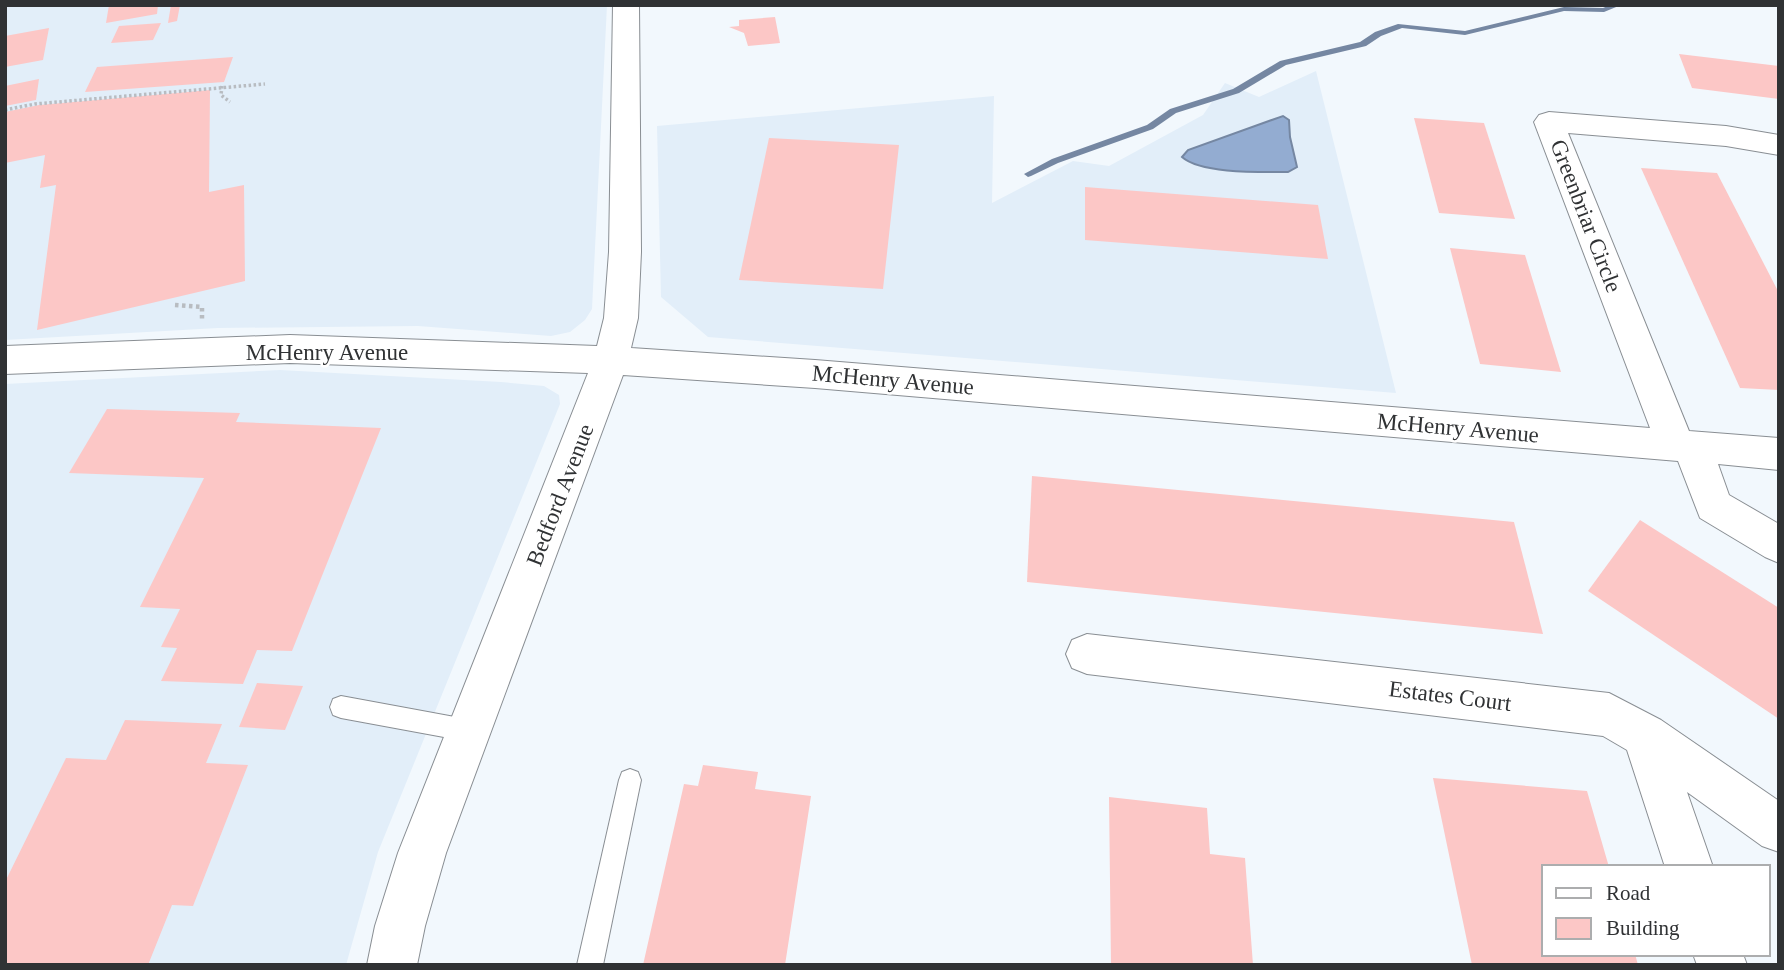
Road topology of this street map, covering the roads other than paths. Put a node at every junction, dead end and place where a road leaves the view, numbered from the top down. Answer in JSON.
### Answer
{"nodes":[{"id":1,"x":626,"y":5,"type":"edge"},
{"id":2,"x":1779,"y":145,"type":"edge"},
{"id":3,"x":5,"y":360,"type":"edge"},
{"id":4,"x":611,"y":360,"type":"junction"},
{"id":5,"x":1684,"y":447,"type":"junction"},
{"id":6,"x":1779,"y":454,"type":"edge"},
{"id":7,"x":1779,"y":545,"type":"edge"},
{"id":8,"x":1087,"y":654,"type":"dead end"},
{"id":9,"x":341,"y":707,"type":"dead end"},
{"id":10,"x":471,"y":732,"type":"junction"},
{"id":11,"x":1645,"y":736,"type":"junction"},
{"id":12,"x":630,"y":780,"type":"dead end"},
{"id":13,"x":1779,"y":829,"type":"edge"},
{"id":14,"x":1688,"y":865,"type":"edge"},
{"id":15,"x":392,"y":965,"type":"edge"},
{"id":16,"x":590,"y":965,"type":"edge"}],
"edges":[{"from":1,"to":4,"type":"street","name":"Bedford Avenue"},
{"from":2,"to":5,"type":"street","name":"Greenbriar Circle"},
{"from":3,"to":4,"type":"street","name":"McHenry Avenue"},
{"from":4,"to":5,"type":"street","name":"McHenry Avenue"},
{"from":4,"to":10,"type":"street","name":"Bedford Avenue"},
{"from":5,"to":6,"type":"street","name":"McHenry Avenue"},
{"from":5,"to":7,"type":"street"},
{"from":8,"to":11,"type":"street","name":"Estates Court"},
{"from":9,"to":10,"type":"lane"},
{"from":10,"to":15,"type":"street","name":"Bedford Avenue"},
{"from":11,"to":13,"type":"street","name":"Estates Court"},
{"from":11,"to":14,"type":"street"},
{"from":12,"to":16,"type":"lane"}]}
